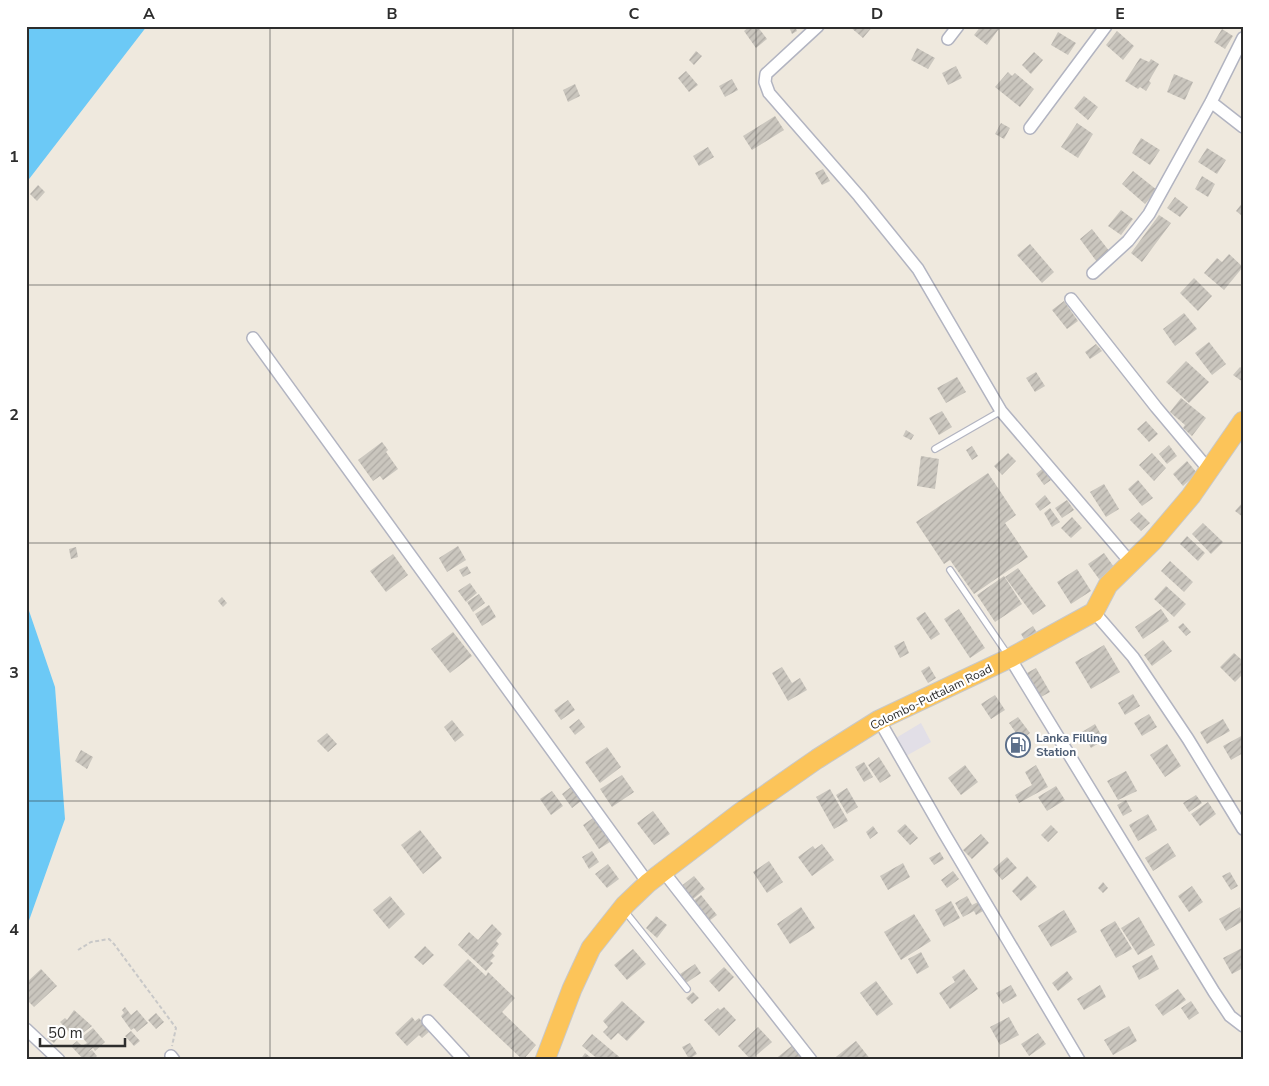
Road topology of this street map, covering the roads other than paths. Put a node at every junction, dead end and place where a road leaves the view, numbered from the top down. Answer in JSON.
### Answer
{"nodes":[{"id":1,"x":818,"y":26,"type":"edge"},
{"id":2,"x":958,"y":26,"type":"edge"},
{"id":3,"x":1106,"y":26,"type":"edge"},
{"id":4,"x":1243,"y":38,"type":"edge"},
{"id":5,"x":948,"y":39,"type":"dead end"},
{"id":6,"x":1211,"y":102,"type":"junction"},
{"id":7,"x":1243,"y":127,"type":"edge"},
{"id":8,"x":1030,"y":128,"type":"dead end"},
{"id":9,"x":1093,"y":273,"type":"dead end"},
{"id":10,"x":1071,"y":299,"type":"dead end"},
{"id":11,"x":253,"y":338,"type":"dead end"},
{"id":12,"x":1001,"y":411,"type":"junction"},
{"id":13,"x":1243,"y":421,"type":"edge"},
{"id":14,"x":935,"y":449,"type":"dead end"},
{"id":15,"x":1209,"y":470,"type":"junction"},
{"id":16,"x":1131,"y":563,"type":"junction"},
{"id":17,"x":950,"y":570,"type":"dead end"},
{"id":18,"x":1094,"y":612,"type":"junction"},
{"id":19,"x":1010,"y":658,"type":"junction"},
{"id":20,"x":879,"y":720,"type":"junction"},
{"id":21,"x":1243,"y":829,"type":"edge"},
{"id":22,"x":655,"y":877,"type":"junction"},
{"id":23,"x":623,"y":908,"type":"junction"},
{"id":24,"x":687,"y":989,"type":"dead end"},
{"id":25,"x":428,"y":1021,"type":"dead end"},
{"id":26,"x":1243,"y":1026,"type":"edge"},
{"id":27,"x":26,"y":1029,"type":"edge"},
{"id":28,"x":59,"y":1060,"type":"edge"},
{"id":29,"x":464,"y":1060,"type":"edge"},
{"id":30,"x":545,"y":1060,"type":"edge"},
{"id":31,"x":811,"y":1060,"type":"edge"},
{"id":32,"x":1079,"y":1060,"type":"edge"}],
"edges":[{"from":1,"to":12,"type":"street"},
{"from":2,"to":5,"type":"street"},
{"from":3,"to":8,"type":"street"},
{"from":4,"to":6,"type":"street"},
{"from":6,"to":7,"type":"street"},
{"from":6,"to":9,"type":"street"},
{"from":10,"to":15,"type":"street"},
{"from":11,"to":22,"type":"street"},
{"from":12,"to":14,"type":"lane"},
{"from":12,"to":16,"type":"street"},
{"from":13,"to":15,"type":"highway"},
{"from":15,"to":16,"type":"highway"},
{"from":16,"to":18,"type":"highway"},
{"from":17,"to":19,"type":"lane"},
{"from":18,"to":19,"type":"highway","name":"Colombo-Puttalam Road"},
{"from":18,"to":21,"type":"street"},
{"from":19,"to":20,"type":"highway","name":"Colombo-Puttalam Road"},
{"from":19,"to":26,"type":"street"},
{"from":20,"to":22,"type":"highway","name":"Colombo-Puttalam Road"},
{"from":20,"to":32,"type":"street"},
{"from":22,"to":23,"type":"highway","name":"Colombo-Puttalam Road"},
{"from":22,"to":31,"type":"street"},
{"from":23,"to":24,"type":"lane"},
{"from":23,"to":30,"type":"highway","name":"Colombo-Puttalam Road"},
{"from":25,"to":29,"type":"street"},
{"from":27,"to":28,"type":"street"}]}
